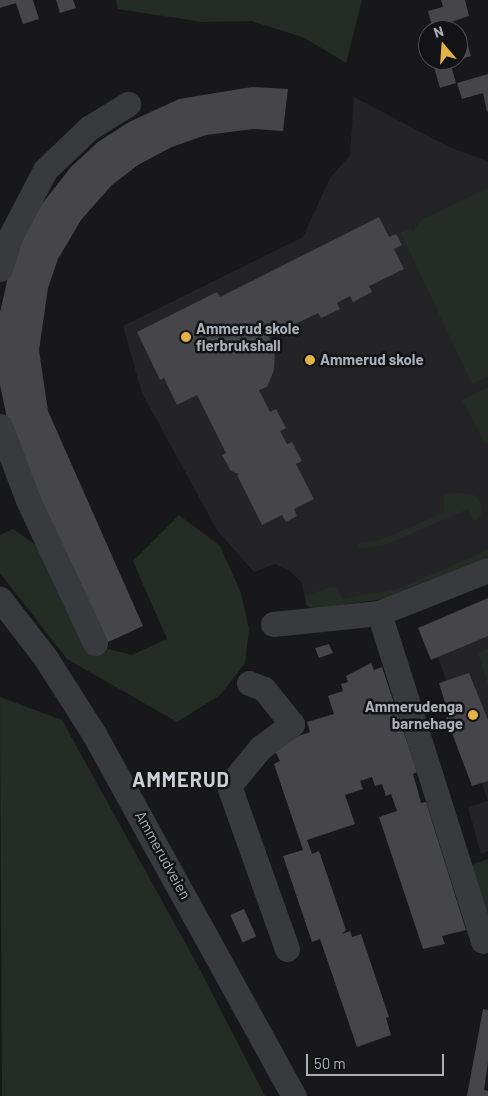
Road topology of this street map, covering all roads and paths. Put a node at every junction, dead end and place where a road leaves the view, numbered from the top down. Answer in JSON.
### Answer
{"nodes":[{"id":1,"x":128,"y":104,"type":"dead end"},
{"id":2,"x":0,"y":270,"type":"edge"},
{"id":3,"x":1,"y":432,"type":"edge"},
{"id":4,"x":488,"y":570,"type":"edge"},
{"id":5,"x":0,"y":599,"type":"edge"},
{"id":6,"x":379,"y":613,"type":"junction"},
{"id":7,"x":273,"y":624,"type":"dead end"},
{"id":8,"x":95,"y":643,"type":"dead end"},
{"id":9,"x":249,"y":682,"type":"dead end"},
{"id":10,"x":483,"y":941,"type":"dead end"},
{"id":11,"x":286,"y":949,"type":"dead end"},
{"id":12,"x":294,"y":1096,"type":"edge"}],
"edges":[{"from":1,"to":2,"type":"street"},
{"from":3,"to":8,"type":"street"},
{"from":4,"to":6,"type":"street"},
{"from":5,"to":12,"type":"street","name":"Ammerudveien"},
{"from":6,"to":7,"type":"street"},
{"from":6,"to":10,"type":"street"},
{"from":9,"to":11,"type":"street"}]}
